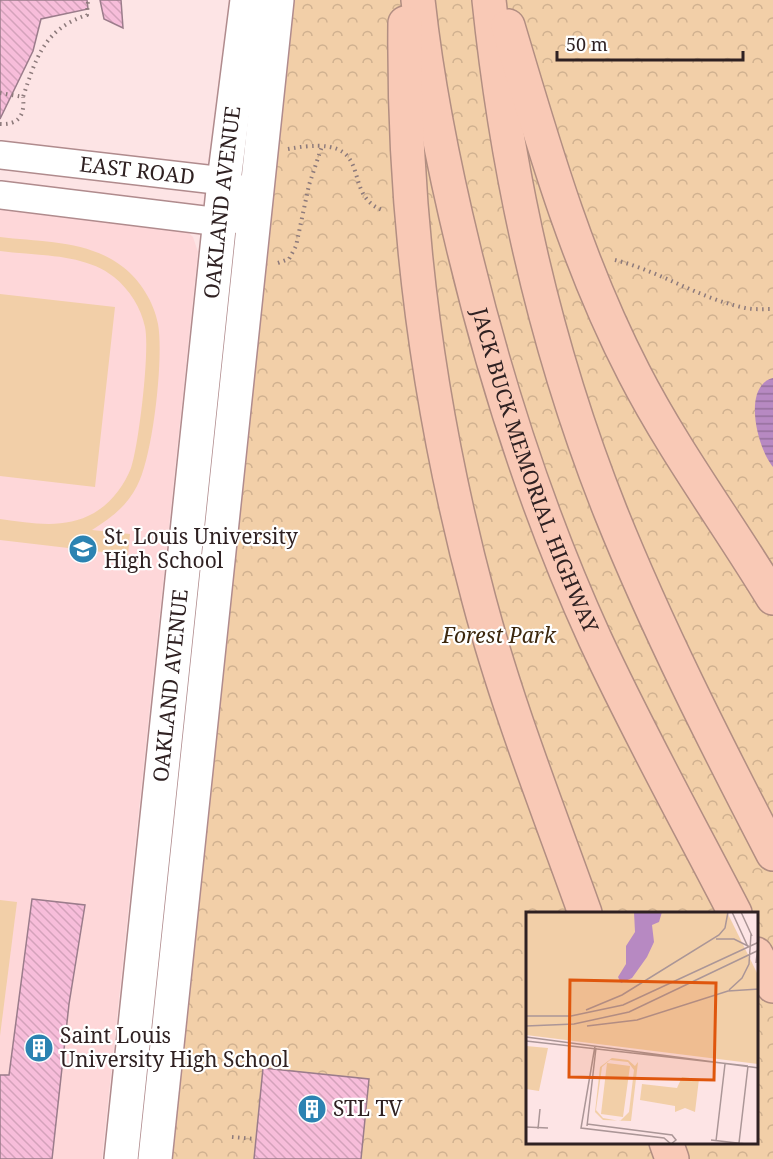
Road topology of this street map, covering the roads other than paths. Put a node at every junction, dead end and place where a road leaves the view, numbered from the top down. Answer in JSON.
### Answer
{"nodes":[{"id":1,"x":246,"y":0,"type":"edge"},
{"id":2,"x":277,"y":0,"type":"edge"},
{"id":3,"x":405,"y":0,"type":"edge"},
{"id":4,"x":418,"y":0,"type":"edge"},
{"id":5,"x":489,"y":0,"type":"edge"},
{"id":6,"x":502,"y":0,"type":"edge"},
{"id":7,"x":0,"y":156,"type":"edge"},
{"id":8,"x":224,"y":182,"type":"junction"},
{"id":9,"x":0,"y":195,"type":"edge"},
{"id":10,"x":255,"y":206,"type":"junction"},
{"id":11,"x":220,"y":222,"type":"junction"},
{"id":12,"x":773,"y":598,"type":"edge"},
{"id":13,"x":773,"y":854,"type":"edge"},
{"id":14,"x":585,"y":912,"type":"edge"},
{"id":15,"x":734,"y":912,"type":"edge"},
{"id":16,"x":758,"y":958,"type":"edge"},
{"id":17,"x":773,"y":986,"type":"edge"},
{"id":18,"x":666,"y":1144,"type":"edge"},
{"id":19,"x":121,"y":1159,"type":"edge"},
{"id":20,"x":155,"y":1159,"type":"edge"},
{"id":21,"x":672,"y":1159,"type":"edge"}],
"edges":[{"from":1,"to":8,"type":"street","name":"OAKLAND AVENUE"},
{"from":2,"to":10,"type":"street","name":"OAKLAND AVENUE"},
{"from":3,"to":14,"type":"highway"},
{"from":4,"to":15,"type":"highway","name":"JACK BUCK MEMORIAL HIGHWAY"},
{"from":5,"to":13,"type":"highway"},
{"from":6,"to":12,"type":"highway"},
{"from":7,"to":8,"type":"street","name":"EAST ROAD"},
{"from":8,"to":10,"type":"street","name":"EAST ROAD"},
{"from":8,"to":11,"type":"street","name":"OAKLAND AVENUE"},
{"from":9,"to":11,"type":"street","name":"EAST ROAD"},
{"from":10,"to":11,"type":"street","name":"EAST ROAD"},
{"from":10,"to":20,"type":"street","name":"OAKLAND AVENUE"},
{"from":11,"to":19,"type":"street","name":"OAKLAND AVENUE"},
{"from":16,"to":17,"type":"highway"},
{"from":18,"to":21,"type":"highway"}]}
